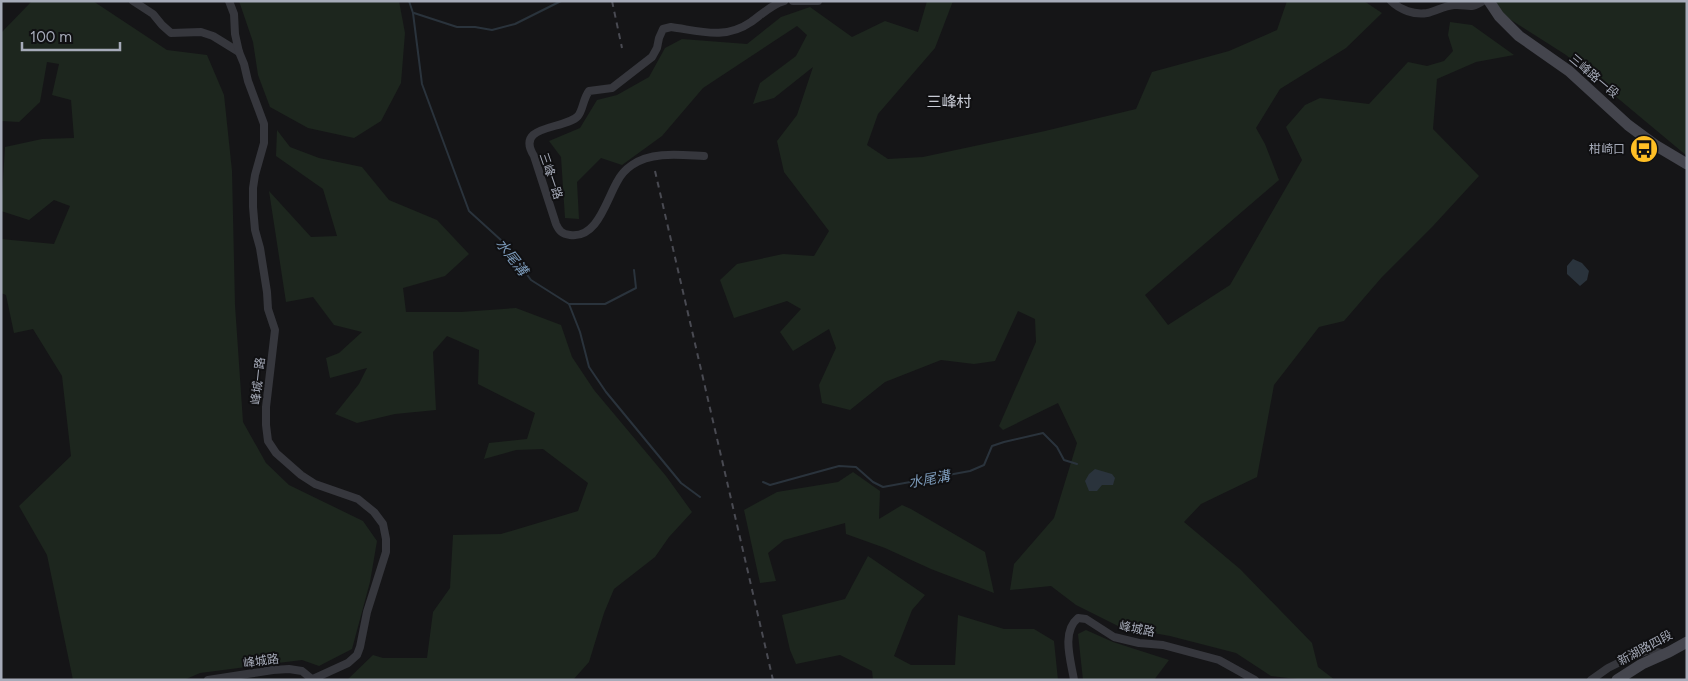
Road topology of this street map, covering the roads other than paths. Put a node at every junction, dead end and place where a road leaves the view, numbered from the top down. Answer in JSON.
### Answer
{"nodes":[{"id":1,"x":133,"y":1,"type":"edge"},
{"id":2,"x":229,"y":1,"type":"edge"},
{"id":3,"x":784,"y":1,"type":"edge"},
{"id":4,"x":793,"y":1,"type":"edge"},
{"id":5,"x":818,"y":1,"type":"edge"},
{"id":6,"x":1391,"y":1,"type":"edge"},
{"id":7,"x":1484,"y":1,"type":"edge"},
{"id":8,"x":1489,"y":1,"type":"edge"},
{"id":9,"x":239,"y":52,"type":"junction"},
{"id":10,"x":704,"y":156,"type":"dead end"},
{"id":11,"x":1687,"y":164,"type":"edge"},
{"id":12,"x":1687,"y":642,"type":"edge"},
{"id":13,"x":1665,"y":654,"type":"junction"},
{"id":14,"x":313,"y":679,"type":"edge"},
{"id":15,"x":208,"y":680,"type":"edge"},
{"id":16,"x":1074,"y":680,"type":"edge"},
{"id":17,"x":1254,"y":680,"type":"edge"},
{"id":18,"x":1592,"y":680,"type":"edge"},
{"id":19,"x":1617,"y":680,"type":"edge"}],
"edges":[{"from":1,"to":9,"type":"street"},
{"from":2,"to":9,"type":"street","name":"峰城一路"},
{"from":3,"to":10,"type":"street","name":"三峰一路"},
{"from":4,"to":5,"type":"street"},
{"from":6,"to":7,"type":"street"},
{"from":8,"to":11,"type":"street","name":"三峰路一段"},
{"from":9,"to":14,"type":"street","name":"峰城一路"},
{"from":12,"to":13,"type":"street","name":"新湖路四段"},
{"from":13,"to":18,"type":"street"},
{"from":13,"to":19,"type":"street","name":"新湖路四段"},
{"from":14,"to":15,"type":"street","name":"峰城路"},
{"from":16,"to":17,"type":"street","name":"峰城路"}]}
